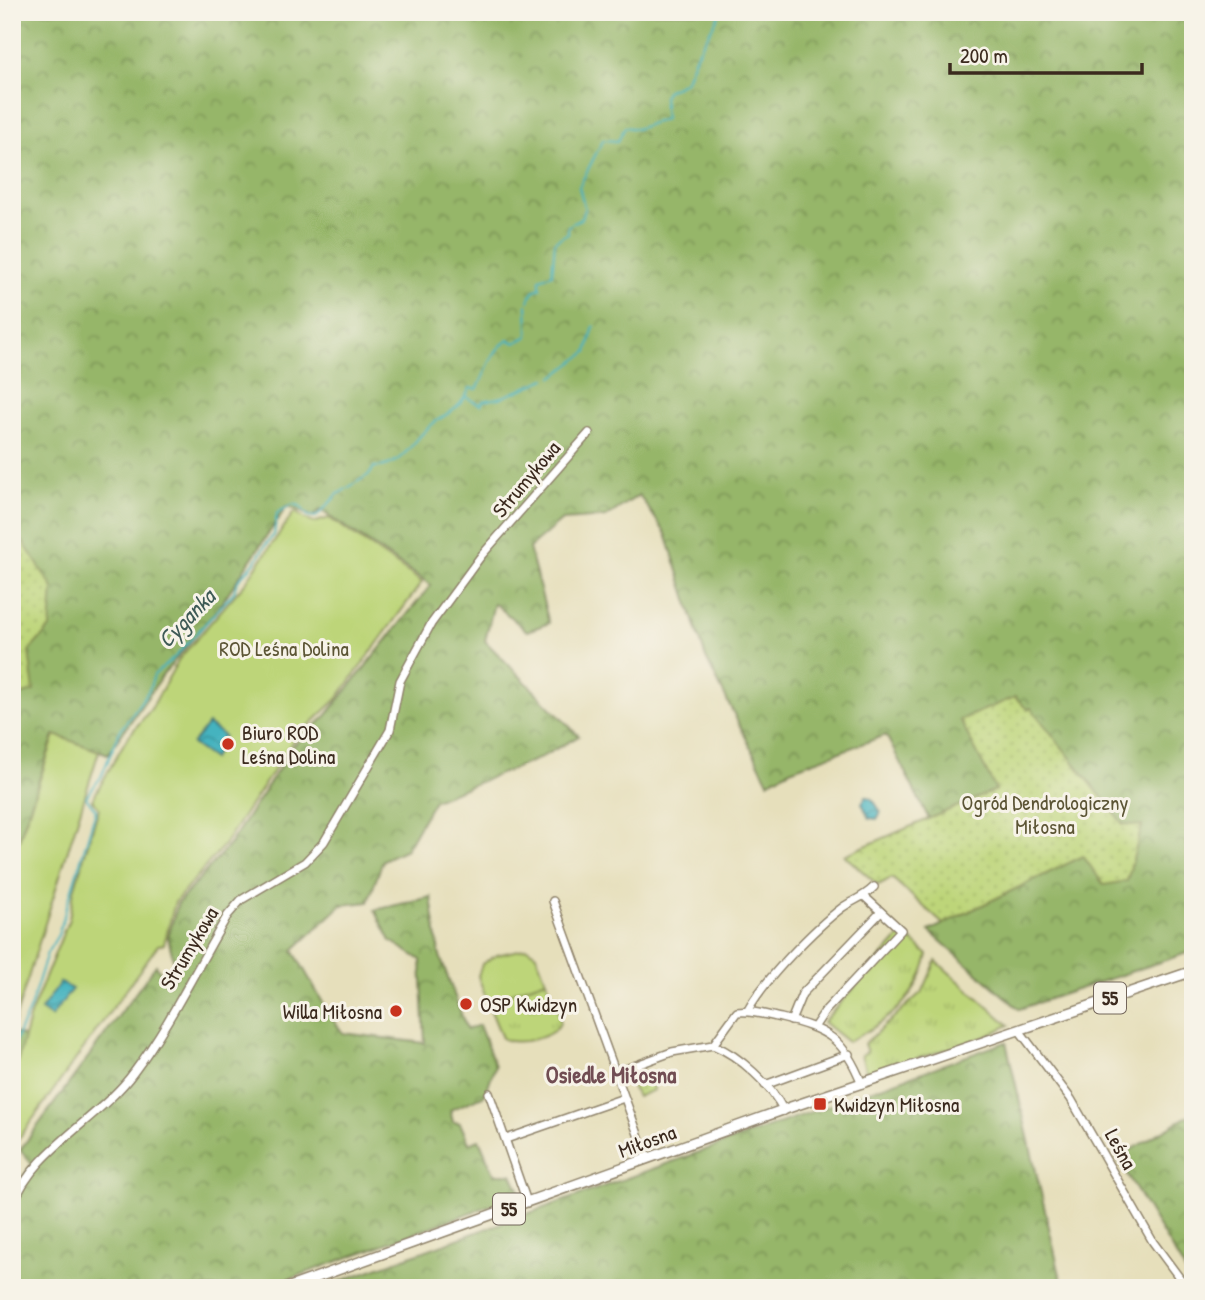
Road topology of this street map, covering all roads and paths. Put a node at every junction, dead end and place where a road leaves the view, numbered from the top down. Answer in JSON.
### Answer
{"nodes":[{"id":1,"x":589,"y":433,"type":"dead end"},
{"id":2,"x":874,"y":887,"type":"dead end"},
{"id":3,"x":865,"y":897,"type":"junction"},
{"id":4,"x":553,"y":901,"type":"dead end"},
{"id":5,"x":881,"y":912,"type":"junction"},
{"id":6,"x":1193,"y":971,"type":"edge"},
{"id":7,"x":748,"y":1010,"type":"junction"},
{"id":8,"x":791,"y":1021,"type":"junction"},
{"id":9,"x":815,"y":1026,"type":"junction"},
{"id":10,"x":1024,"y":1028,"type":"junction"},
{"id":11,"x":713,"y":1045,"type":"junction"},
{"id":12,"x":849,"y":1054,"type":"junction"},
{"id":13,"x":615,"y":1073,"type":"junction"},
{"id":14,"x":862,"y":1084,"type":"junction"},
{"id":15,"x":765,"y":1086,"type":"junction"},
{"id":16,"x":489,"y":1093,"type":"dead end"},
{"id":17,"x":624,"y":1098,"type":"junction"},
{"id":18,"x":784,"y":1111,"type":"junction"},
{"id":19,"x":506,"y":1139,"type":"junction"},
{"id":20,"x":647,"y":1159,"type":"junction"},
{"id":21,"x":527,"y":1202,"type":"junction"},
{"id":22,"x":12,"y":1207,"type":"edge"},
{"id":23,"x":288,"y":1288,"type":"edge"},
{"id":24,"x":1186,"y":1288,"type":"edge"}],
"edges":[{"from":1,"to":22,"type":"street","name":"Strumykowa"},
{"from":2,"to":3,"type":"street"},
{"from":3,"to":5,"type":"street"},
{"from":3,"to":7,"type":"street"},
{"from":4,"to":13,"type":"street"},
{"from":5,"to":8,"type":"street"},
{"from":5,"to":9,"type":"street"},
{"from":6,"to":10,"type":"main road","number":"55"},
{"from":7,"to":8,"type":"street"},
{"from":7,"to":11,"type":"street"},
{"from":8,"to":9,"type":"street"},
{"from":9,"to":12,"type":"street"},
{"from":10,"to":14,"type":"main road","name":"Miłosna","number":"55"},
{"from":10,"to":24,"type":"street","name":"Leśna"},
{"from":11,"to":13,"type":"street"},
{"from":11,"to":15,"type":"street"},
{"from":12,"to":14,"type":"street"},
{"from":12,"to":15,"type":"street"},
{"from":13,"to":17,"type":"street"},
{"from":14,"to":18,"type":"main road","name":"Miłosna","number":"55"},
{"from":15,"to":18,"type":"street"},
{"from":16,"to":19,"type":"street"},
{"from":17,"to":19,"type":"street"},
{"from":17,"to":20,"type":"street"},
{"from":18,"to":20,"type":"main road","name":"Miłosna","number":"55"},
{"from":19,"to":21,"type":"street"},
{"from":20,"to":21,"type":"main road","name":"Miłosna","number":"55"},
{"from":21,"to":23,"type":"main road","name":"Miłosna","number":"55"}]}
